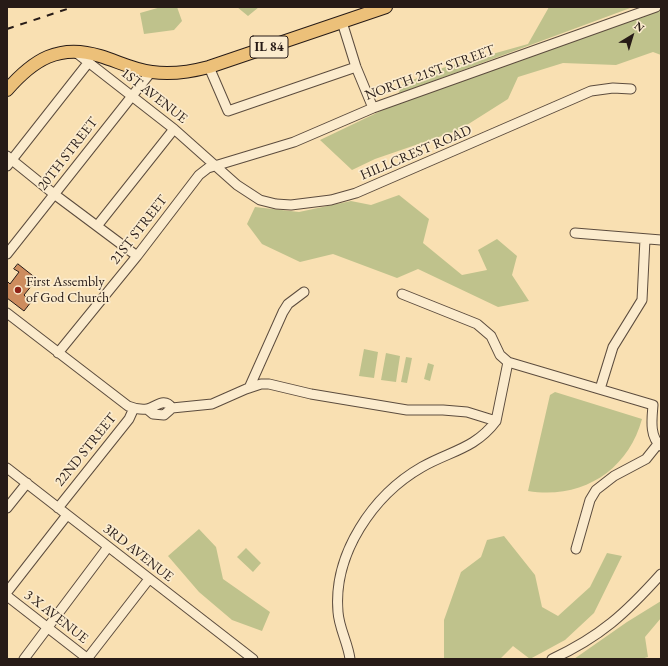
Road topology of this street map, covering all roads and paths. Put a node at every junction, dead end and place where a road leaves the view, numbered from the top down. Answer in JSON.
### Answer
{"nodes":[{"id":1,"x":386,"y":7,"type":"edge"},
{"id":2,"x":656,"y":7,"type":"edge"},
{"id":3,"x":342,"y":22,"type":"junction"},
{"id":4,"x":74,"y":51,"type":"junction"},
{"id":5,"x":88,"y":63,"type":"junction"},
{"id":6,"x":209,"y":67,"type":"junction"},
{"id":7,"x":356,"y":67,"type":"junction"},
{"id":8,"x":150,"y":72,"type":"junction"},
{"id":9,"x":631,"y":89,"type":"dead end"},
{"id":10,"x":7,"y":90,"type":"edge"},
{"id":11,"x":131,"y":96,"type":"junction"},
{"id":12,"x":373,"y":108,"type":"junction"},
{"id":13,"x":174,"y":129,"type":"junction"},
{"id":14,"x":9,"y":160,"type":"edge"},
{"id":15,"x":214,"y":166,"type":"junction"},
{"id":16,"x":54,"y":194,"type":"junction"},
{"id":17,"x":97,"y":226,"type":"junction"},
{"id":18,"x":575,"y":233,"type":"dead end"},
{"id":19,"x":646,"y":239,"type":"junction"},
{"id":20,"x":661,"y":240,"type":"edge"},
{"id":21,"x":7,"y":254,"type":"edge"},
{"id":22,"x":137,"y":256,"type":"junction"},
{"id":23,"x":304,"y":292,"type":"dead end"},
{"id":24,"x":402,"y":294,"type":"dead end"},
{"id":25,"x":7,"y":313,"type":"edge"},
{"id":26,"x":58,"y":353,"type":"junction"},
{"id":27,"x":508,"y":362,"type":"junction"},
{"id":28,"x":249,"y":388,"type":"junction"},
{"id":29,"x":600,"y":389,"type":"junction"},
{"id":30,"x":134,"y":408,"type":"junction"},
{"id":31,"x":496,"y":421,"type":"junction"},
{"id":32,"x":660,"y":445,"type":"edge"},
{"id":33,"x":7,"y":468,"type":"edge"},
{"id":34,"x":27,"y":483,"type":"junction"},
{"id":35,"x":7,"y":508,"type":"edge"},
{"id":36,"x":58,"y":508,"type":"junction"},
{"id":37,"x":67,"y":515,"type":"junction"},
{"id":38,"x":108,"y":547,"type":"junction"},
{"id":39,"x":576,"y":549,"type":"dead end"},
{"id":40,"x":661,"y":574,"type":"edge"},
{"id":41,"x":149,"y":579,"type":"junction"},
{"id":42,"x":7,"y":592,"type":"edge"},
{"id":43,"x":7,"y":596,"type":"edge"},
{"id":44,"x":48,"y":627,"type":"junction"},
{"id":45,"x":24,"y":659,"type":"edge"},
{"id":46,"x":87,"y":659,"type":"edge"},
{"id":47,"x":253,"y":659,"type":"edge"},
{"id":48,"x":350,"y":659,"type":"edge"},
{"id":49,"x":552,"y":659,"type":"edge"}],
"edges":[{"from":1,"to":3,"type":"main road","number":"IL 84"},
{"from":2,"to":12,"type":"street","name":"NORTH 21ST STREET"},
{"from":3,"to":6,"type":"main road","number":"IL 84"},
{"from":3,"to":7,"type":"street"},
{"from":4,"to":5,"type":"street","name":"1ST AVENUE"},
{"from":4,"to":8,"type":"main road","number":"IL 84"},
{"from":4,"to":10,"type":"main road","number":"IL 84"},
{"from":5,"to":11,"type":"street","name":"1ST AVENUE"},
{"from":5,"to":14,"type":"street"},
{"from":6,"to":7,"type":"street"},
{"from":6,"to":8,"type":"main road","number":"IL 84"},
{"from":7,"to":12,"type":"street"},
{"from":8,"to":11,"type":"street","name":"20TH STREET"},
{"from":9,"to":15,"type":"street","name":"HILLCREST ROAD"},
{"from":11,"to":13,"type":"street","name":"1ST AVENUE"},
{"from":11,"to":16,"type":"street","name":"20TH STREET"},
{"from":12,"to":15,"type":"street","name":"NORTH 21ST STREET"},
{"from":13,"to":15,"type":"street","name":"1ST AVENUE"},
{"from":13,"to":17,"type":"street"},
{"from":14,"to":16,"type":"street"},
{"from":15,"to":22,"type":"street","name":"21ST STREET"},
{"from":16,"to":17,"type":"street"},
{"from":16,"to":21,"type":"street","name":"20TH STREET"},
{"from":17,"to":22,"type":"street"},
{"from":18,"to":19,"type":"street"},
{"from":19,"to":20,"type":"street"},
{"from":19,"to":29,"type":"street"},
{"from":22,"to":26,"type":"street","name":"21ST STREET"},
{"from":23,"to":28,"type":"street"},
{"from":24,"to":27,"type":"street"},
{"from":25,"to":26,"type":"street"},
{"from":26,"to":30,"type":"street"},
{"from":27,"to":29,"type":"street"},
{"from":27,"to":31,"type":"street"},
{"from":28,"to":30,"type":"street"},
{"from":28,"to":31,"type":"street"},
{"from":29,"to":32,"type":"street"},
{"from":30,"to":36,"type":"street","name":"22ND STREET"},
{"from":31,"to":48,"type":"street"},
{"from":32,"to":39,"type":"street"},
{"from":33,"to":34,"type":"street","name":"3RD AVENUE"},
{"from":34,"to":35,"type":"street"},
{"from":34,"to":36,"type":"street","name":"3RD AVENUE"},
{"from":36,"to":37,"type":"street","name":"3RD AVENUE"},
{"from":37,"to":38,"type":"street","name":"3RD AVENUE"},
{"from":37,"to":42,"type":"street"},
{"from":38,"to":41,"type":"street","name":"3RD AVENUE"},
{"from":38,"to":44,"type":"street"},
{"from":40,"to":49,"type":"street"},
{"from":41,"to":46,"type":"street"},
{"from":41,"to":47,"type":"street","name":"3RD AVENUE"},
{"from":43,"to":44,"type":"street","name":"3 X AVENUE"},
{"from":44,"to":45,"type":"street"},
{"from":44,"to":46,"type":"street","name":"3 X AVENUE"}]}
